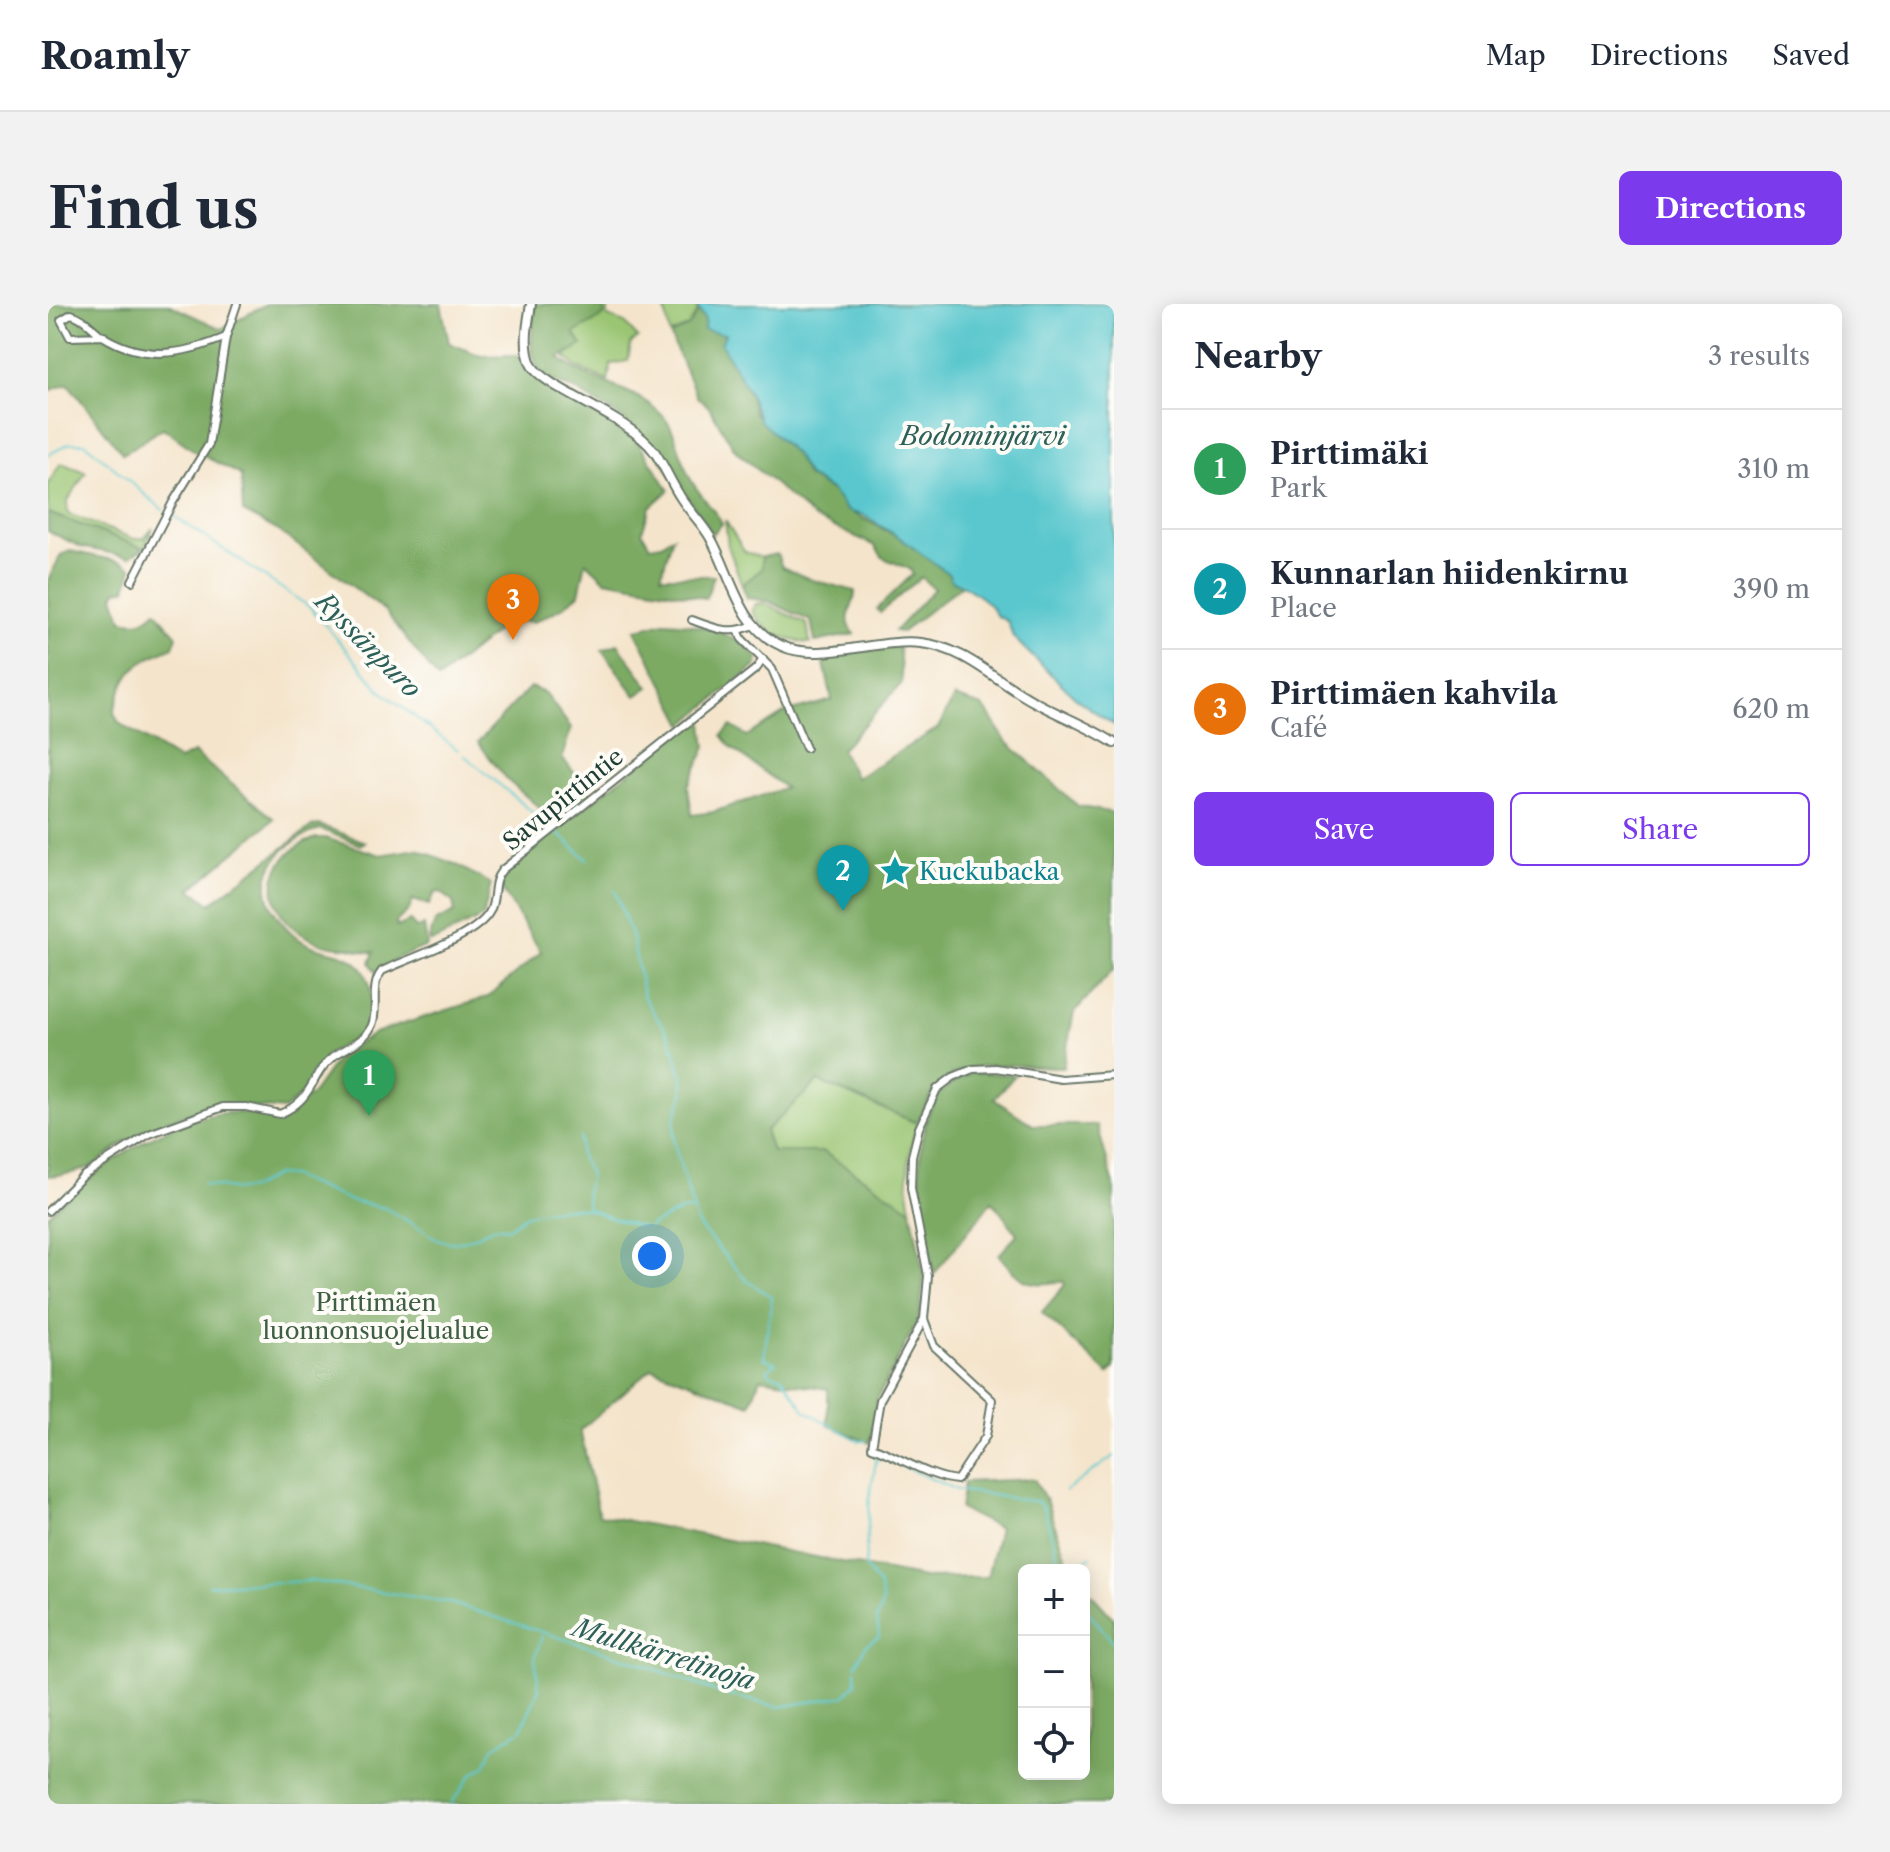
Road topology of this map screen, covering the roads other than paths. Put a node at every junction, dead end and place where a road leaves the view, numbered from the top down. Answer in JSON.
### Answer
{"nodes":[{"id":1,"x":237,"y":304,"type":"edge"},
{"id":2,"x":531,"y":304,"type":"edge"},
{"id":3,"x":104,"y":336,"type":"junction"},
{"id":4,"x":226,"y":337,"type":"junction"},
{"id":5,"x":132,"y":581,"type":"dead end"},
{"id":6,"x":692,"y":620,"type":"dead end"},
{"id":7,"x":753,"y":625,"type":"junction"},
{"id":8,"x":739,"y":632,"type":"junction"},
{"id":9,"x":763,"y":659,"type":"junction"},
{"id":10,"x":1114,"y":743,"type":"edge"},
{"id":11,"x":806,"y":748,"type":"dead end"},
{"id":12,"x":1114,"y":1075,"type":"edge"},
{"id":13,"x":48,"y":1211,"type":"edge"},
{"id":14,"x":924,"y":1319,"type":"junction"}],
"edges":[{"from":1,"to":4,"type":"street"},
{"from":2,"to":7,"type":"main road"},
{"from":3,"to":3,"type":"street"},
{"from":3,"to":4,"type":"street"},
{"from":4,"to":5,"type":"street"},
{"from":6,"to":8,"type":"street"},
{"from":7,"to":8,"type":"street"},
{"from":7,"to":10,"type":"main road"},
{"from":8,"to":9,"type":"street"},
{"from":9,"to":11,"type":"street"},
{"from":9,"to":13,"type":"street","name":"Savupirtintie"},
{"from":12,"to":14,"type":"street"},
{"from":14,"to":14,"type":"street"}]}
